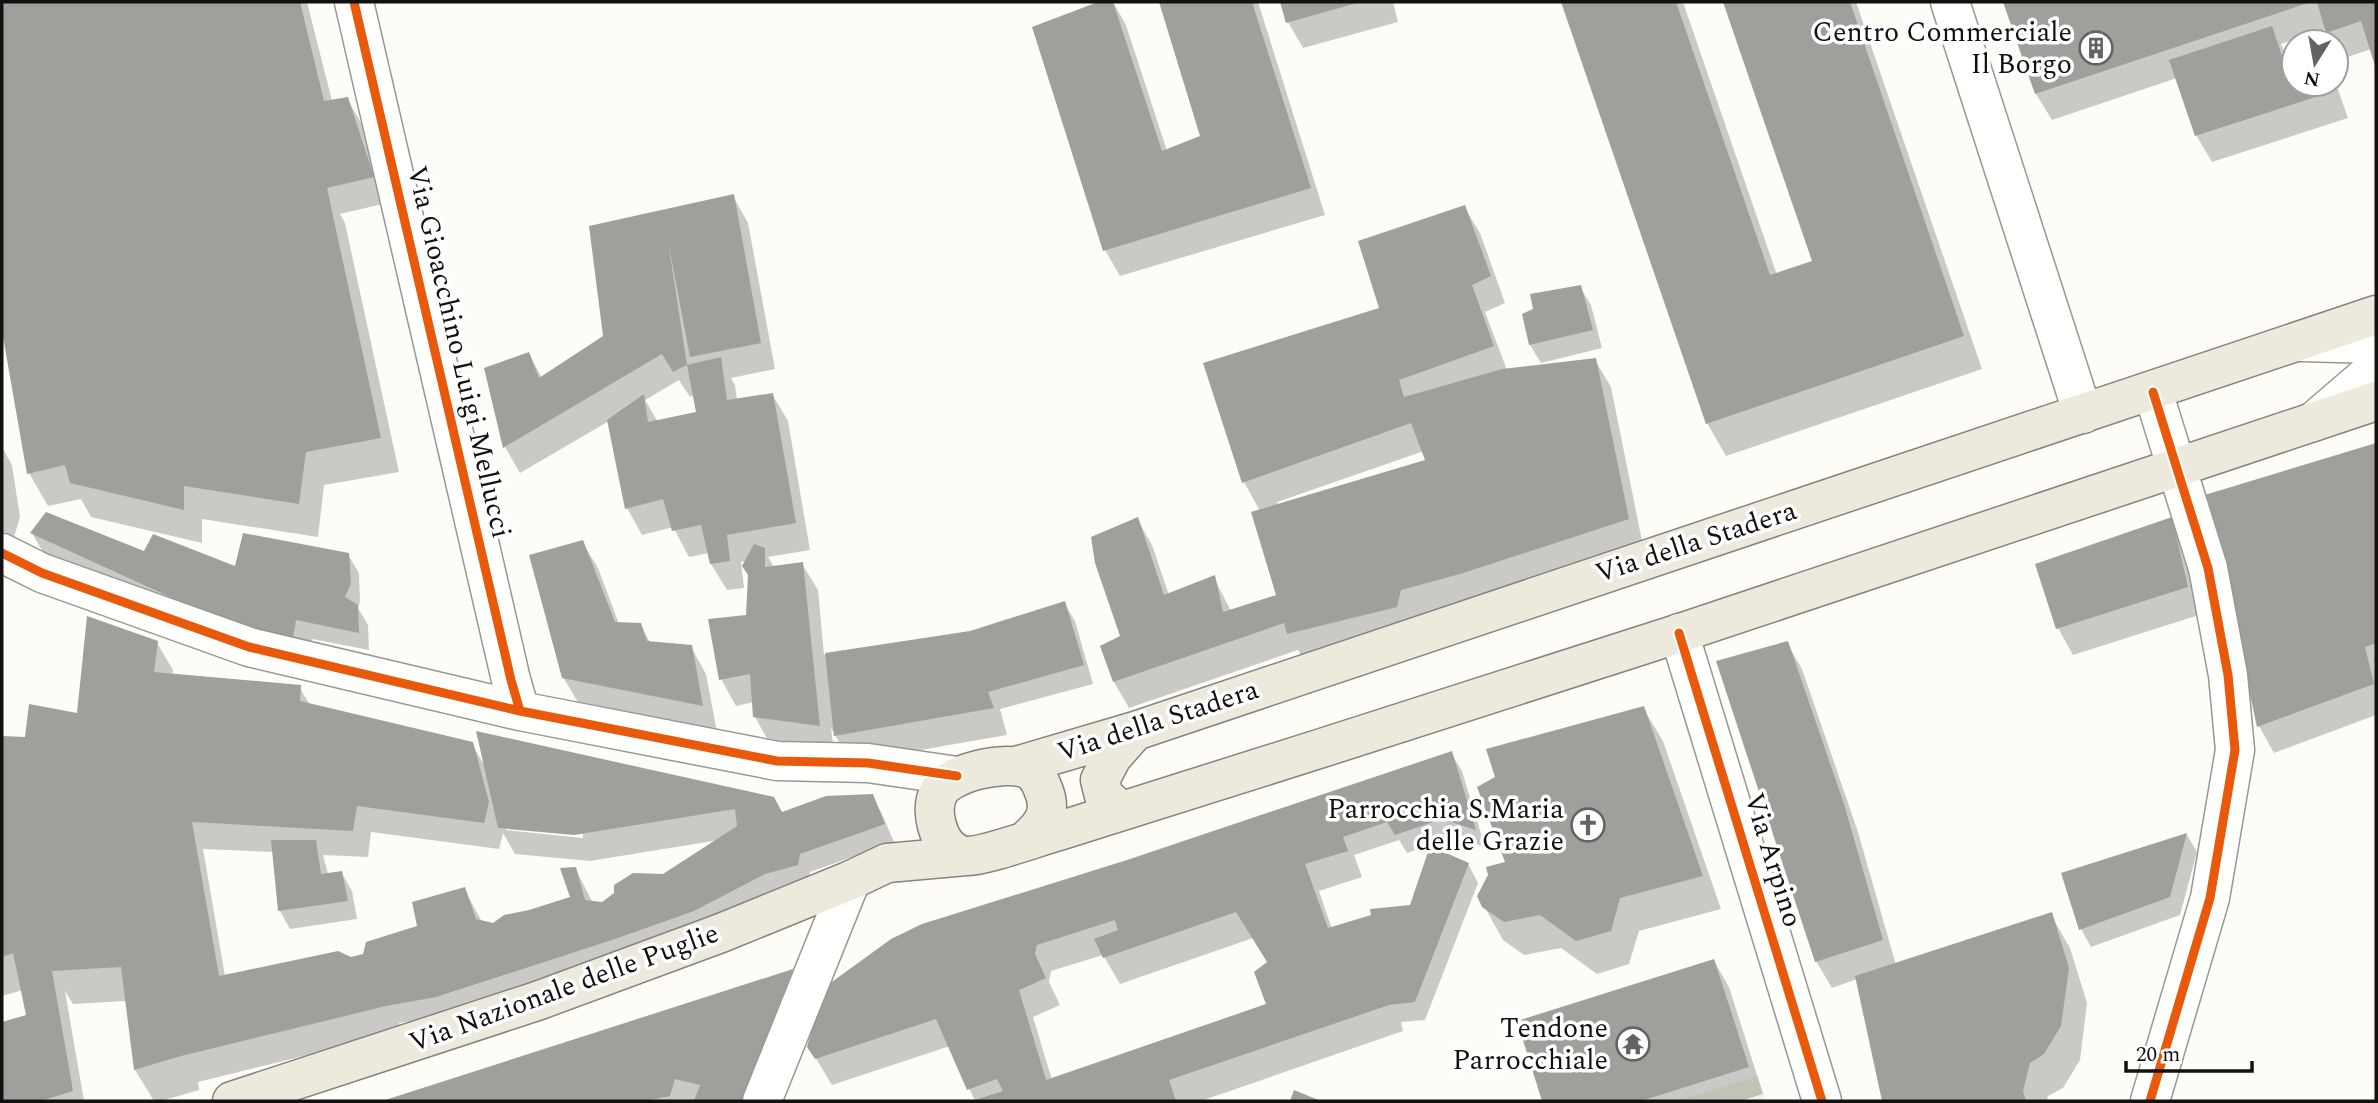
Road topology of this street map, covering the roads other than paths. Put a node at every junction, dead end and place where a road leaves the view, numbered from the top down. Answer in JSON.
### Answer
{"nodes":[{"id":1,"x":354,"y":2,"type":"edge"},
{"id":2,"x":1950,"y":2,"type":"edge"},
{"id":3,"x":2376,"y":315,"type":"edge"},
{"id":4,"x":2297,"y":342,"type":"junction"},
{"id":5,"x":2376,"y":344,"type":"edge"},
{"id":6,"x":2376,"y":368,"type":"edge"},
{"id":7,"x":2153,"y":391,"type":"junction"},
{"id":8,"x":2376,"y":401,"type":"edge"},
{"id":9,"x":2083,"y":414,"type":"junction"},
{"id":10,"x":2313,"y":422,"type":"junction"},
{"id":11,"x":2176,"y":466,"type":"junction"},
{"id":12,"x":2,"y":553,"type":"edge"},
{"id":13,"x":1679,"y":633,"type":"junction"},
{"id":14,"x":520,"y":711,"type":"junction"},
{"id":15,"x":1135,"y":732,"type":"junction"},
{"id":16,"x":1016,"y":766,"type":"junction"},
{"id":17,"x":942,"y":797,"type":"junction"},
{"id":18,"x":1122,"y":811,"type":"junction"},
{"id":19,"x":1025,"y":841,"type":"junction"},
{"id":20,"x":966,"y":856,"type":"junction"},
{"id":21,"x":891,"y":862,"type":"junction"},
{"id":22,"x":851,"y":880,"type":"junction"},
{"id":23,"x":232,"y":1101,"type":"edge"},
{"id":24,"x":762,"y":1101,"type":"edge"},
{"id":25,"x":1822,"y":1101,"type":"edge"},
{"id":26,"x":2150,"y":1101,"type":"edge"}],
"edges":[{"from":1,"to":14,"type":"street","name":"Via Gioacchino Luigi Mellucci"},
{"from":2,"to":9,"type":"street"},
{"from":3,"to":4,"type":"main road","name":"Via della Stadera"},
{"from":4,"to":5,"type":"street"},
{"from":4,"to":7,"type":"main road","name":"Via della Stadera"},
{"from":6,"to":10,"type":"street"},
{"from":7,"to":9,"type":"main road","name":"Via della Stadera"},
{"from":7,"to":11,"type":"street"},
{"from":8,"to":10,"type":"main road"},
{"from":9,"to":15,"type":"main road","name":"Via della Stadera"},
{"from":10,"to":11,"type":"main road"},
{"from":11,"to":13,"type":"main road"},
{"from":11,"to":26,"type":"street"},
{"from":12,"to":14,"type":"street"},
{"from":13,"to":18,"type":"main road"},
{"from":13,"to":25,"type":"street","name":"Via Arpino"},
{"from":14,"to":17,"type":"street"},
{"from":15,"to":16,"type":"main road","name":"Via della Stadera"},
{"from":15,"to":18,"type":"main road"},
{"from":16,"to":17,"type":"main road"},
{"from":16,"to":19,"type":"main road"},
{"from":17,"to":20,"type":"main road"},
{"from":17,"to":21,"type":"main road","name":"Via Nazionale delle Puglie"},
{"from":18,"to":19,"type":"main road"},
{"from":19,"to":20,"type":"main road"},
{"from":20,"to":21,"type":"main road","name":"Via Nazionale delle Puglie"},
{"from":21,"to":22,"type":"main road","name":"Via Nazionale delle Puglie"},
{"from":22,"to":23,"type":"main road","name":"Via Nazionale delle Puglie"},
{"from":22,"to":24,"type":"street"}]}
